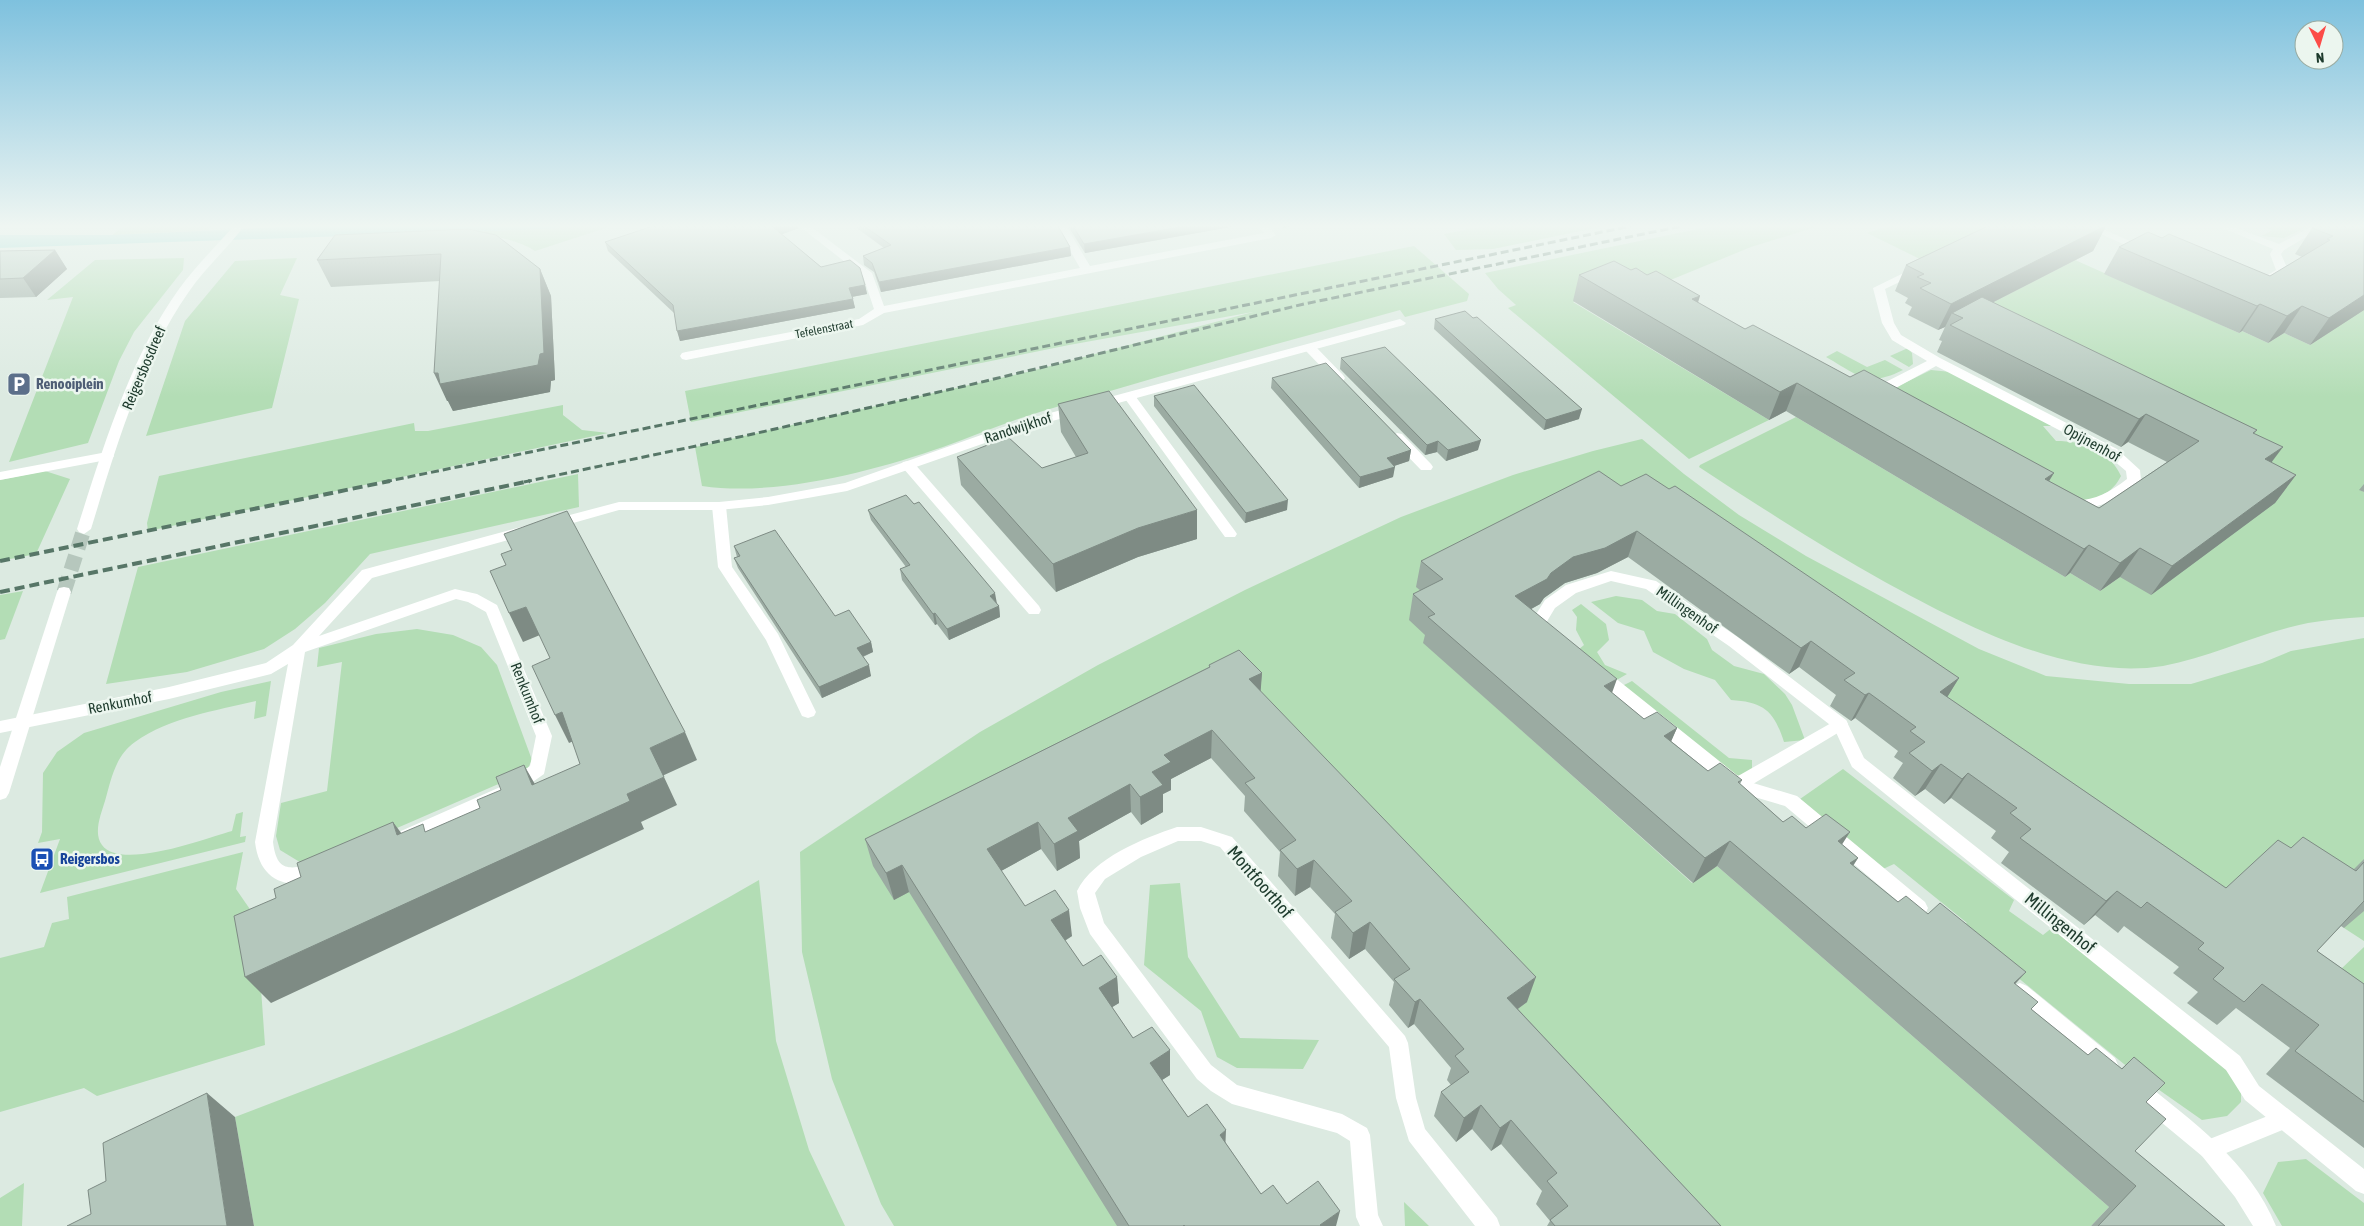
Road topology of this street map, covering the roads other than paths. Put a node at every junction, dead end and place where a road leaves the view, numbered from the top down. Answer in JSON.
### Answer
{"nodes":[{"id":1,"x":190,"y":283,"type":"edge"},
{"id":2,"x":871,"y":283,"type":"edge"},
{"id":3,"x":1019,"y":283,"type":"edge"},
{"id":4,"x":1889,"y":283,"type":"edge"},
{"id":5,"x":2260,"y":283,"type":"edge"},
{"id":6,"x":2252,"y":287,"type":"edge"},
{"id":7,"x":880,"y":310,"type":"junction"},
{"id":8,"x":1400,"y":323,"type":"dead end"},
{"id":9,"x":1310,"y":348,"type":"junction"},
{"id":10,"x":686,"y":356,"type":"dead end"},
{"id":11,"x":1936,"y":361,"type":"junction"},
{"id":12,"x":1351,"y":390,"type":"edge"},
{"id":13,"x":1129,"y":396,"type":"junction"},
{"id":14,"x":1385,"y":425,"type":"edge"},
{"id":15,"x":107,"y":456,"type":"junction"},
{"id":16,"x":908,"y":465,"type":"junction"},
{"id":17,"x":1426,"y":467,"type":"dead end"},
{"id":18,"x":0,"y":476,"type":"edge"},
{"id":19,"x":690,"y":506,"type":"joint"},
{"id":20,"x":720,"y":506,"type":"junction"},
{"id":21,"x":84,"y":530,"type":"tunnel mouth"},
{"id":22,"x":1230,"y":534,"type":"dead end"},
{"id":23,"x":64,"y":592,"type":"tunnel mouth"},
{"id":24,"x":1034,"y":610,"type":"dead end"},
{"id":25,"x":1561,"y":643,"type":"edge"},
{"id":26,"x":298,"y":649,"type":"junction"},
{"id":27,"x":1584,"y":661,"type":"edge"},
{"id":28,"x":808,"y":712,"type":"dead end"},
{"id":29,"x":24,"y":722,"type":"junction"},
{"id":30,"x":1840,"y":724,"type":"junction"},
{"id":31,"x":0,"y":727,"type":"edge"},
{"id":32,"x":1737,"y":785,"type":"junction"},
{"id":33,"x":0,"y":792,"type":"edge"},
{"id":34,"x":389,"y":844,"type":"edge"},
{"id":35,"x":336,"y":868,"type":"edge"},
{"id":36,"x":1936,"y":922,"type":"edge"},
{"id":37,"x":2004,"y":978,"type":"edge"},
{"id":38,"x":2284,"y":1120,"type":"junction"},
{"id":39,"x":2209,"y":1149,"type":"junction"},
{"id":40,"x":2364,"y":1183,"type":"edge"},
{"id":41,"x":1372,"y":1226,"type":"edge"},
{"id":42,"x":1489,"y":1226,"type":"edge"},
{"id":43,"x":2266,"y":1226,"type":"edge"}],
"edges":[{"from":1,"to":15,"type":"street","name":"Reigersbosdreef"},
{"from":2,"to":7,"type":"street"},
{"from":3,"to":7,"type":"street","name":"Tefelenstraat"},
{"from":4,"to":11,"type":"street","name":"Opijnenhof"},
{"from":5,"to":6,"type":"street"},
{"from":7,"to":10,"type":"street","name":"Tefelenstraat"},
{"from":8,"to":9,"type":"street","name":"Randwijkhof"},
{"from":9,"to":12,"type":"street"},
{"from":9,"to":13,"type":"street","name":"Randwijkhof"},
{"from":11,"to":11,"type":"street","name":"Opijnenhof"},
{"from":13,"to":16,"type":"street","name":"Randwijkhof"},
{"from":13,"to":22,"type":"street"},
{"from":14,"to":17,"type":"street"},
{"from":15,"to":18,"type":"street"},
{"from":15,"to":21,"type":"street","name":"Reigersbosdreef"},
{"from":16,"to":20,"type":"street","name":"Randwijkhof"},
{"from":16,"to":24,"type":"street"},
{"from":19,"to":20,"type":"street","name":"Randwijkhof"},
{"from":19,"to":26,"type":"street","name":"Renkumhof"},
{"from":20,"to":28,"type":"street"},
{"from":23,"to":29,"type":"street"},
{"from":25,"to":30,"type":"street","name":"Millingenhof"},
{"from":26,"to":29,"type":"street","name":"Renkumhof"},
{"from":26,"to":34,"type":"street","name":"Renkumhof"},
{"from":26,"to":35,"type":"street"},
{"from":27,"to":32,"type":"street"},
{"from":29,"to":31,"type":"street","name":"Renkumhof"},
{"from":29,"to":33,"type":"street"},
{"from":30,"to":32,"type":"street"},
{"from":30,"to":38,"type":"street","name":"Millingenhof"},
{"from":32,"to":36,"type":"street"},
{"from":37,"to":39,"type":"street"},
{"from":38,"to":39,"type":"street"},
{"from":38,"to":40,"type":"street","name":"Millingenhof"},
{"from":39,"to":43,"type":"street"},
{"from":41,"to":42,"type":"street","name":"Montfoorthof"}]}
